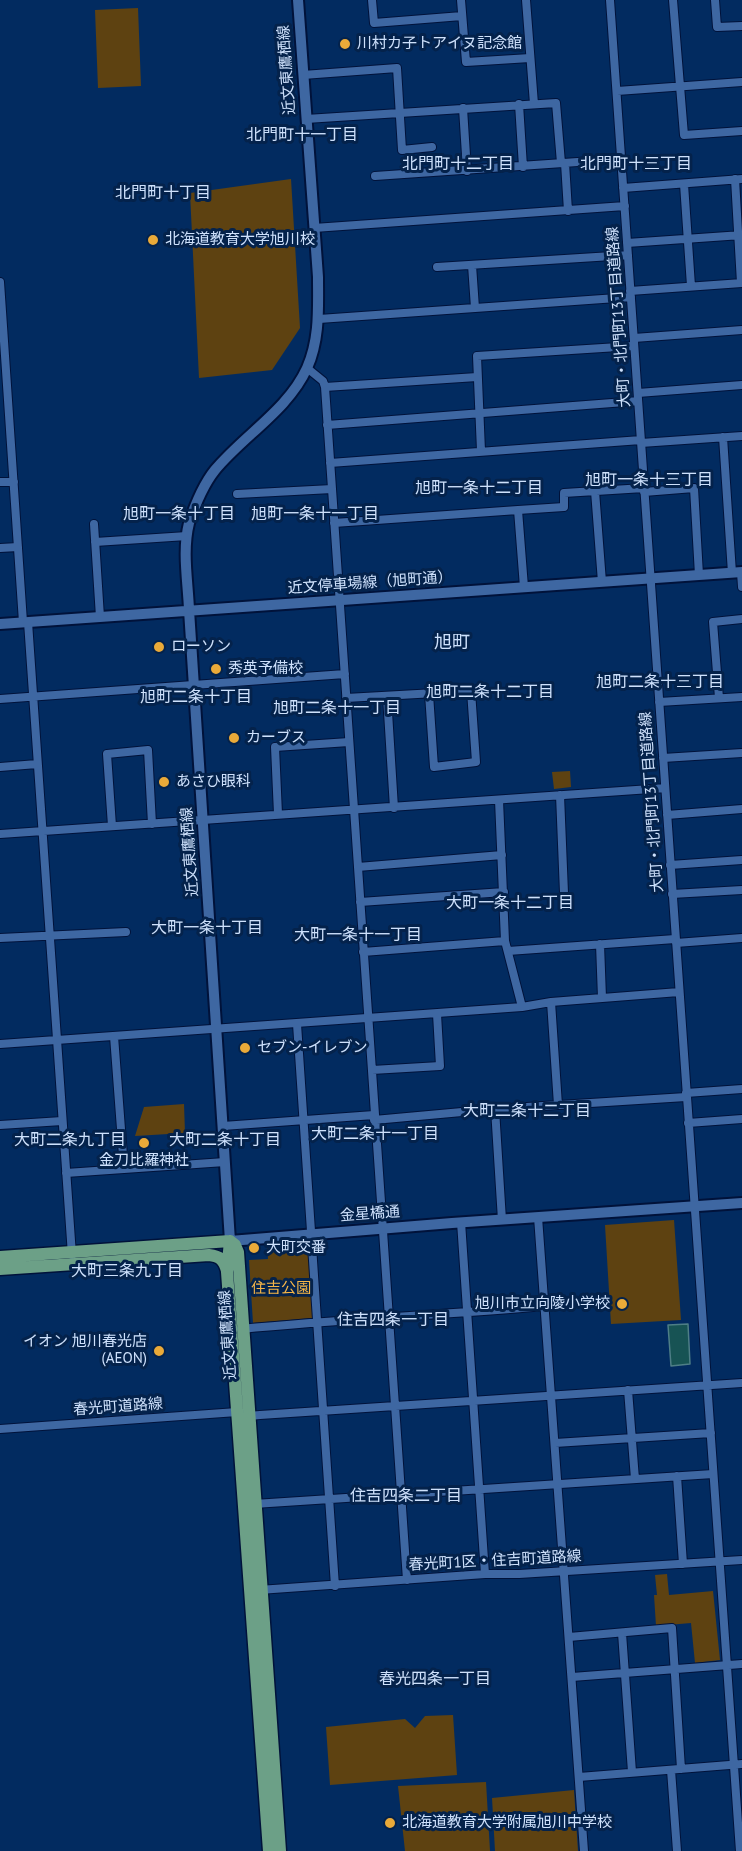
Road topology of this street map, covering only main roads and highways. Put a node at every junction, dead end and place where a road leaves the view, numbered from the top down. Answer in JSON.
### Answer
{"nodes":[{"id":1,"x":230,"y":1240,"type":"junction"},
{"id":2,"x":209,"y":1255,"type":"junction"},
{"id":3,"x":0,"y":1257,"type":"edge"},
{"id":4,"x":72,"y":1258,"type":"junction"},
{"id":5,"x":0,"y":1269,"type":"edge"},
{"id":6,"x":228,"y":1272,"type":"junction"},
{"id":7,"x":237,"y":1329,"type":"junction"},
{"id":8,"x":256,"y":1591,"type":"junction"},
{"id":9,"x":269,"y":1851,"type":"edge"},
{"id":10,"x":280,"y":1851,"type":"edge"}],
"edges":[{"from":1,"to":2,"type":"main road"},
{"from":1,"to":4,"type":"main road","name":"金星橋通"},
{"from":1,"to":6,"type":"main road","name":"近文東鷹栖線"},
{"from":1,"to":7,"type":"main road","name":"近文東鷹栖線"},
{"from":2,"to":4,"type":"main road","name":"金星橋通"},
{"from":2,"to":6,"type":"main road"},
{"from":3,"to":4,"type":"main road","name":"金星橋通"},
{"from":4,"to":5,"type":"main road","name":"金星橋通"},
{"from":6,"to":7,"type":"main road","name":"近文東鷹栖線"},
{"from":7,"to":8,"type":"main road","name":"近文東鷹栖線"},
{"from":8,"to":9,"type":"main road","name":"近文東鷹栖線"},
{"from":8,"to":10,"type":"main road","name":"近文東鷹栖線"}]}
